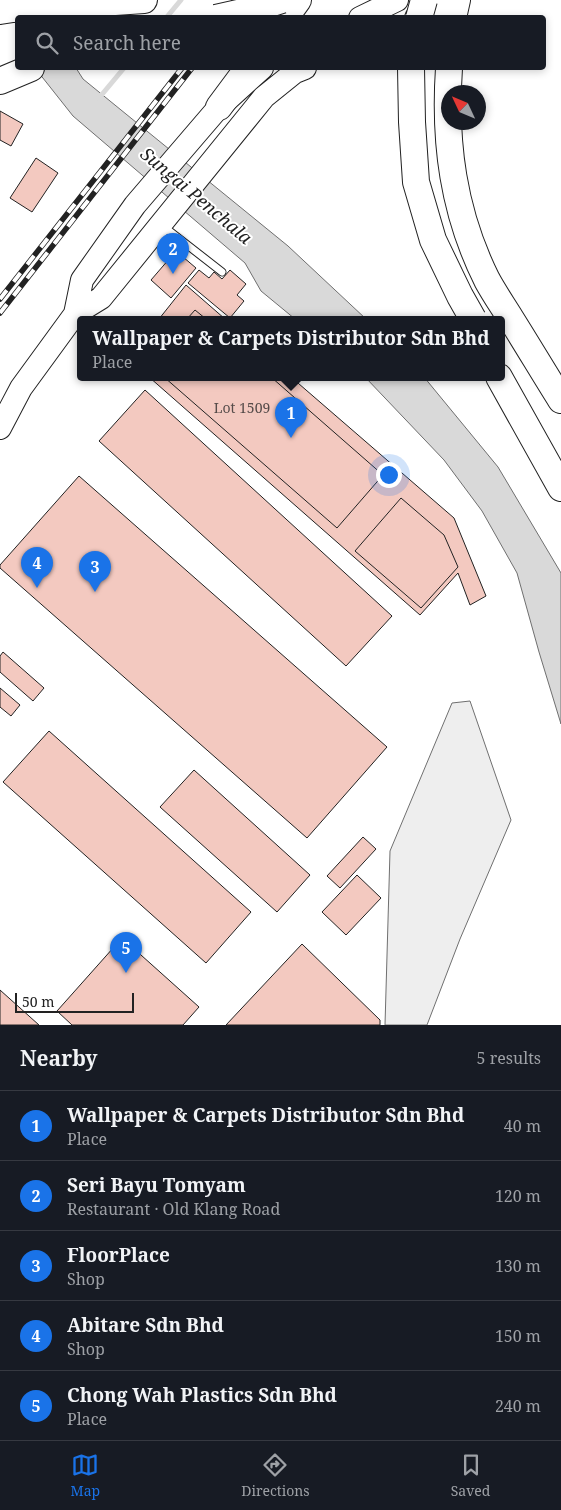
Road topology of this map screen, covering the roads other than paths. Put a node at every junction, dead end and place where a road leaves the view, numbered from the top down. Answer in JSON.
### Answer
{"nodes":[{"id":1,"x":144,"y":0,"type":"edge"},
{"id":2,"x":282,"y":0,"type":"edge"},
{"id":3,"x":298,"y":0,"type":"edge"},
{"id":4,"x":302,"y":0,"type":"edge"},
{"id":5,"x":397,"y":0,"type":"edge"},
{"id":6,"x":444,"y":7,"type":"edge"},
{"id":7,"x":0,"y":11,"type":"edge"},
{"id":8,"x":229,"y":15,"type":"edge"},
{"id":9,"x":287,"y":15,"type":"edge"},
{"id":10,"x":295,"y":15,"type":"edge"},
{"id":11,"x":366,"y":15,"type":"edge"},
{"id":12,"x":425,"y":15,"type":"edge"},
{"id":13,"x":26,"y":70,"type":"edge"},
{"id":14,"x":247,"y":70,"type":"edge"},
{"id":15,"x":260,"y":70,"type":"edge"},
{"id":16,"x":300,"y":70,"type":"edge"},
{"id":17,"x":411,"y":70,"type":"edge"},
{"id":18,"x":411,"y":70,"type":"edge"},
{"id":19,"x":449,"y":70,"type":"edge"},
{"id":20,"x":0,"y":81,"type":"edge"},
{"id":21,"x":219,"y":107,"type":"junction"},
{"id":22,"x":160,"y":224,"type":"junction"},
{"id":23,"x":222,"y":272,"type":"dead end"},
{"id":24,"x":75,"y":314,"type":"junction"},
{"id":25,"x":464,"y":316,"type":"edge"},
{"id":26,"x":471,"y":316,"type":"edge"},
{"id":27,"x":505,"y":373,"type":"edge"},
{"id":28,"x":500,"y":381,"type":"edge"},
{"id":29,"x":561,"y":400,"type":"edge"},
{"id":30,"x":0,"y":428,"type":"edge"},
{"id":31,"x":561,"y":463,"type":"edge"},
{"id":32,"x":561,"y":488,"type":"edge"}],
"edges":[{"from":1,"to":7,"type":"highway"},
{"from":2,"to":8,"type":"highway","bridge":true},
{"from":3,"to":9,"type":"highway"},
{"from":4,"to":10,"type":"highway"},
{"from":5,"to":11,"type":"main road"},
{"from":6,"to":12,"type":"highway","bridge":true},
{"from":13,"to":20,"type":"highway"},
{"from":14,"to":21,"type":"highway"},
{"from":15,"to":21,"type":"main road"},
{"from":16,"to":22,"type":"main road"},
{"from":17,"to":25,"type":"highway"},
{"from":18,"to":26,"type":"highway","bridge":true},
{"from":19,"to":29,"type":"highway"},
{"from":21,"to":24,"type":"main road"},
{"from":22,"to":23,"type":"lane"},
{"from":22,"to":24,"type":"main road"},
{"from":24,"to":30,"type":"main road"},
{"from":27,"to":31,"type":"highway"},
{"from":28,"to":32,"type":"highway"}]}
